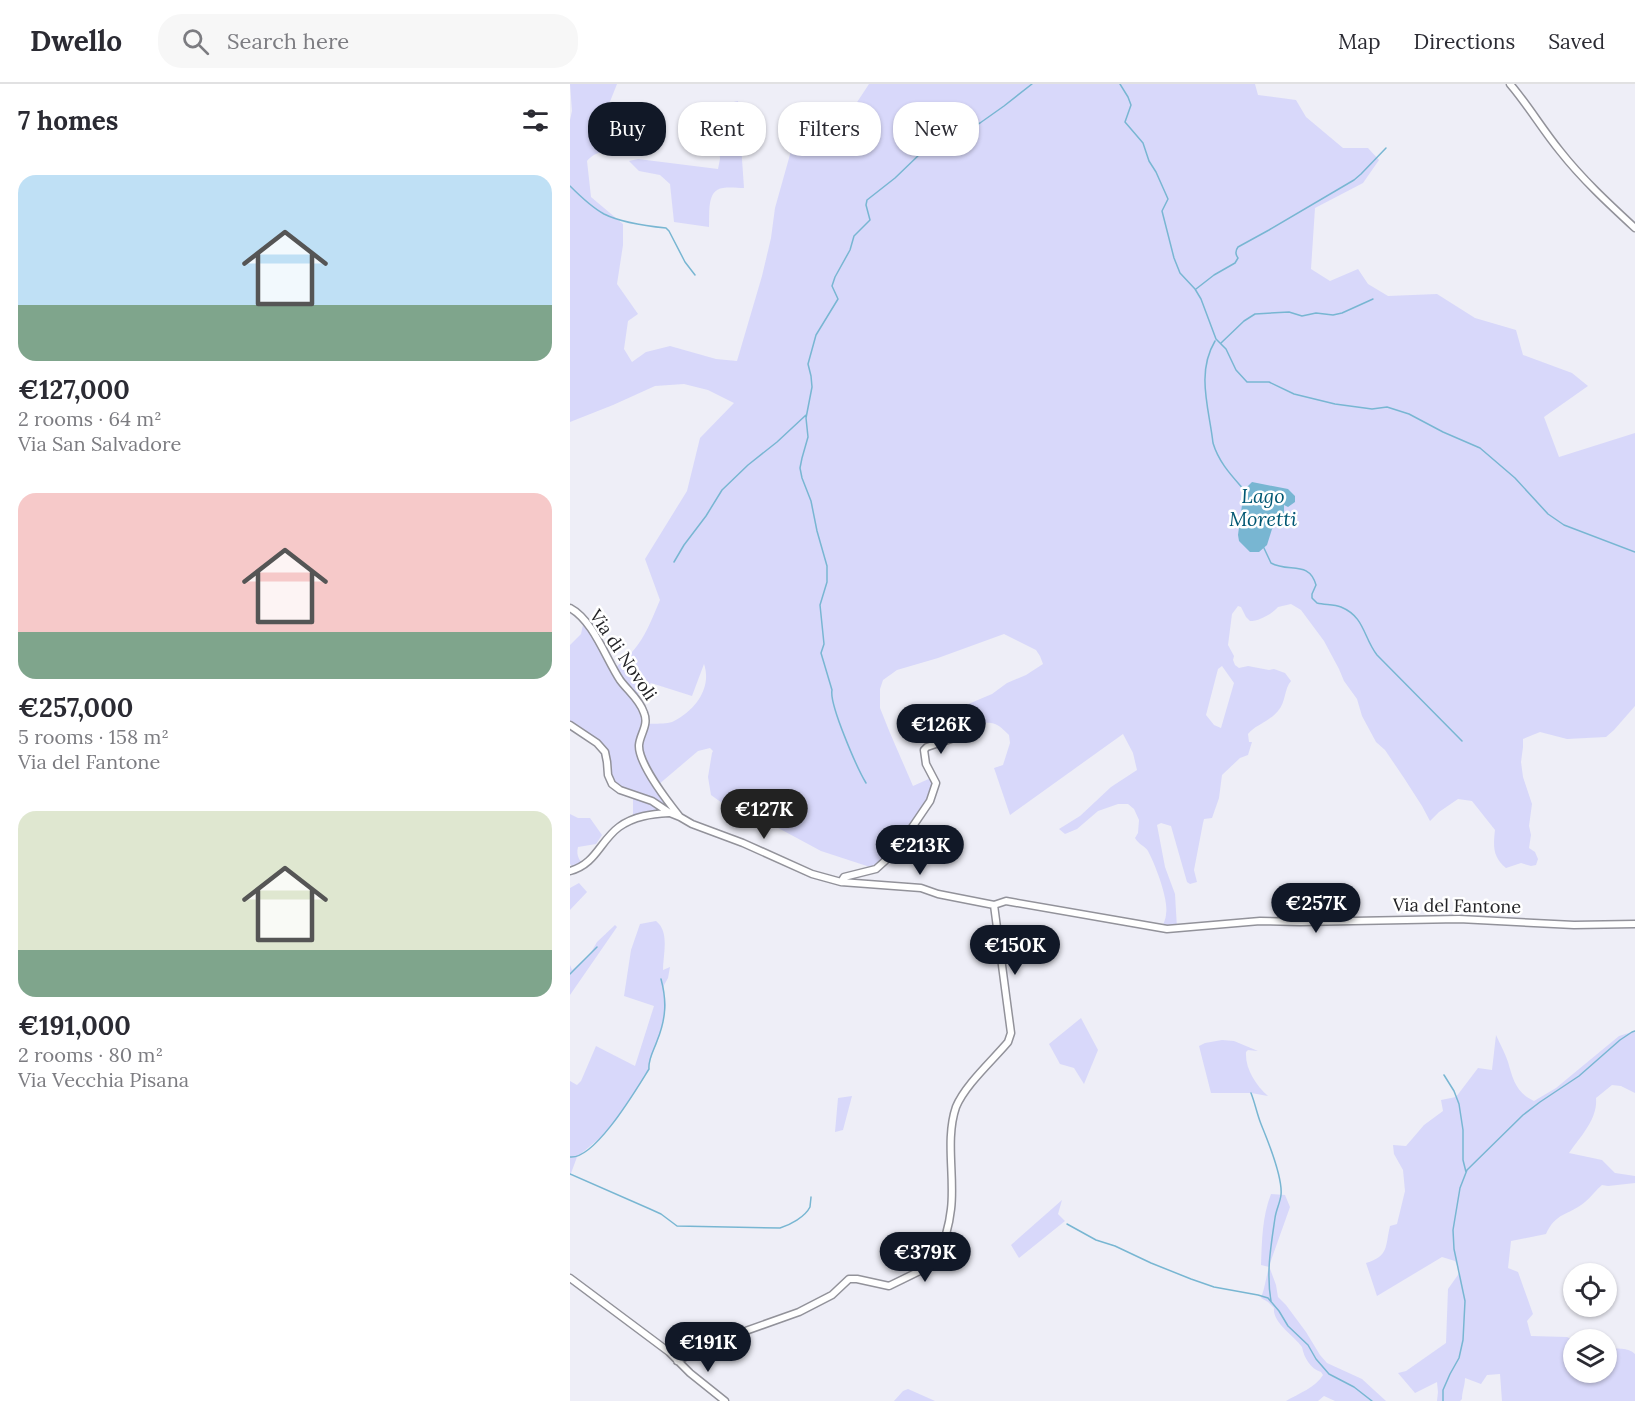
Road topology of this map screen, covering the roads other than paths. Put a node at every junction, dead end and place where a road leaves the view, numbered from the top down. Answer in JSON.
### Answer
{"nodes":[{"id":1,"x":1510,"y":84,"type":"edge"},
{"id":2,"x":1635,"y":228,"type":"edge"},
{"id":3,"x":570,"y":608,"type":"edge"},
{"id":4,"x":570,"y":725,"type":"edge"},
{"id":5,"x":963,"y":735,"type":"dead end"},
{"id":6,"x":670,"y":813,"type":"junction"},
{"id":7,"x":680,"y":817,"type":"junction"},
{"id":8,"x":570,"y":871,"type":"edge"},
{"id":9,"x":841,"y":882,"type":"junction"},
{"id":10,"x":994,"y":905,"type":"junction"},
{"id":11,"x":1635,"y":924,"type":"edge"},
{"id":12,"x":570,"y":1278,"type":"edge"},
{"id":13,"x":678,"y":1361,"type":"junction"},
{"id":14,"x":725,"y":1401,"type":"edge"}],
"edges":[{"from":1,"to":2,"type":"street"},
{"from":3,"to":7,"type":"street","name":"Via di Novoli"},
{"from":4,"to":6,"type":"street","name":"Via del Fantone"},
{"from":5,"to":9,"type":"street"},
{"from":6,"to":7,"type":"street","name":"Via del Fantone"},
{"from":6,"to":8,"type":"street"},
{"from":7,"to":9,"type":"street","name":"Via del Fantone"},
{"from":9,"to":10,"type":"street","name":"Via del Fantone"},
{"from":10,"to":11,"type":"street","name":"Via del Fantone"},
{"from":10,"to":13,"type":"street"},
{"from":12,"to":13,"type":"street"},
{"from":13,"to":14,"type":"street"}]}
